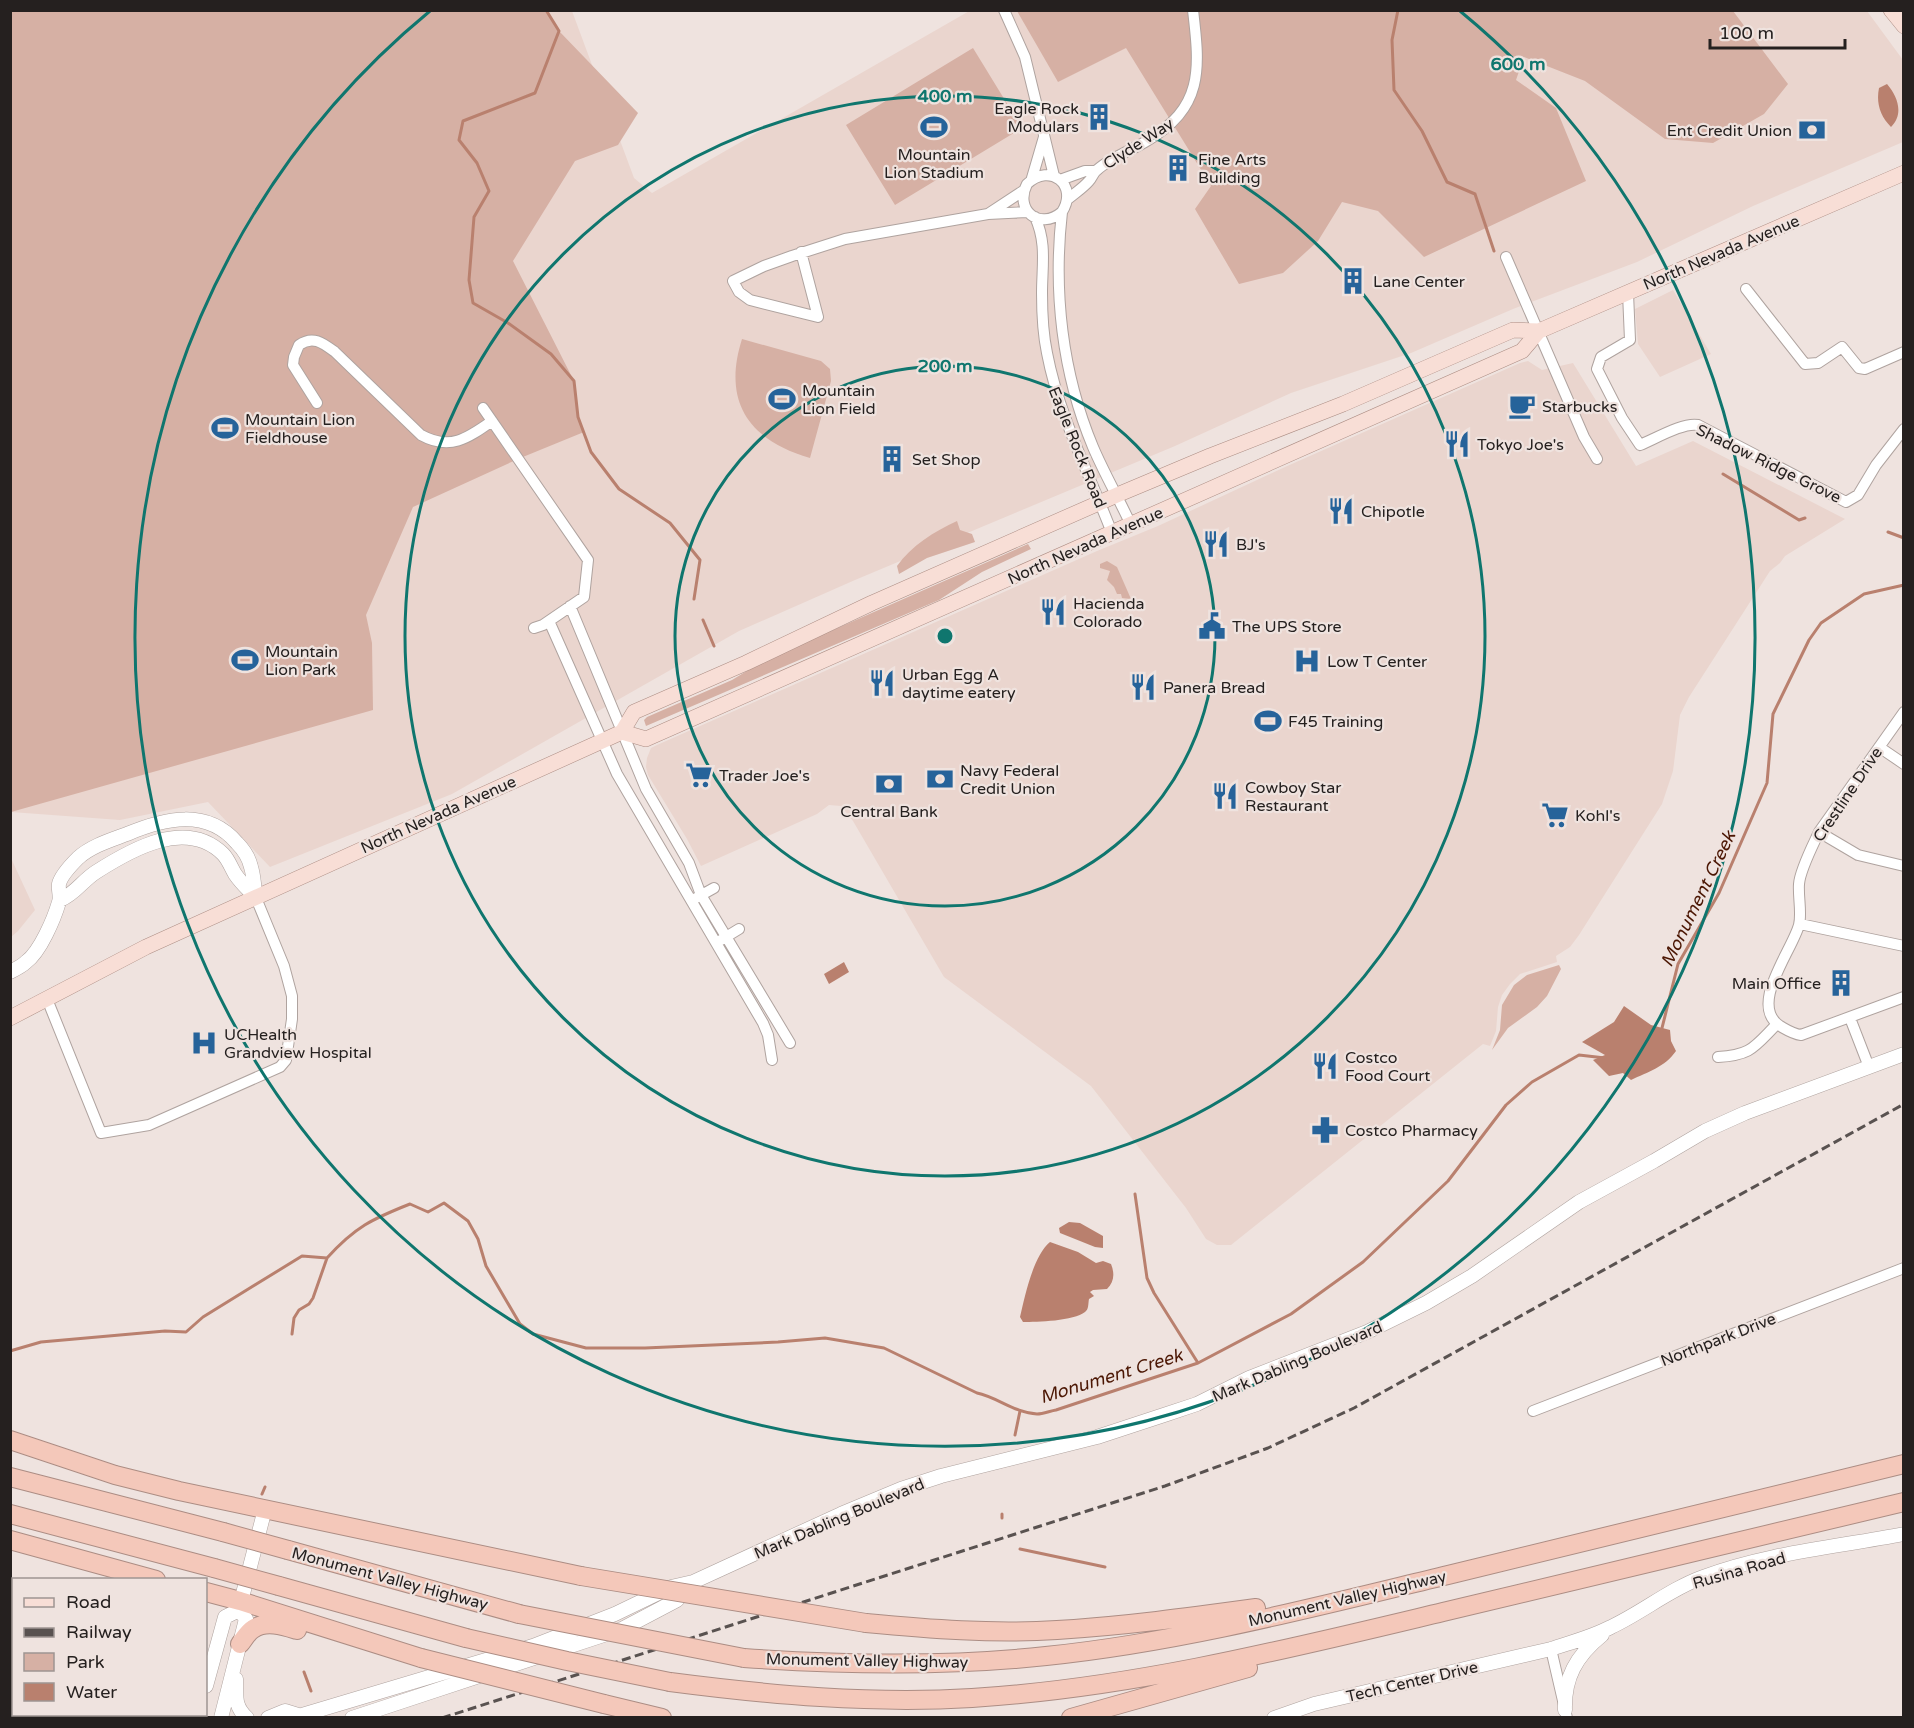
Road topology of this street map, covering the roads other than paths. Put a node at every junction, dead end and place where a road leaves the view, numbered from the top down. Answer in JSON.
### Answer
{"nodes":[{"id":1,"x":1004,"y":10,"type":"edge"},
{"id":2,"x":1193,"y":10,"type":"edge"},
{"id":3,"x":1891,"y":10,"type":"edge"},
{"id":4,"x":1904,"y":26,"type":"edge"},
{"id":5,"x":1044,"y":137,"type":"junction"},
{"id":6,"x":1096,"y":171,"type":"junction"},
{"id":7,"x":1904,"y":172,"type":"edge"},
{"id":8,"x":1032,"y":178,"type":"junction"},
{"id":9,"x":1057,"y":178,"type":"junction"},
{"id":10,"x":1023,"y":191,"type":"junction"},
{"id":11,"x":1068,"y":199,"type":"junction"},
{"id":12,"x":1062,"y":212,"type":"junction"},
{"id":13,"x":988,"y":214,"type":"junction"},
{"id":14,"x":1032,"y":215,"type":"junction"},
{"id":15,"x":801,"y":252,"type":"junction"},
{"id":16,"x":1506,"y":257,"type":"dead end"},
{"id":17,"x":1746,"y":289,"type":"dead end"},
{"id":18,"x":1628,"y":293,"type":"junction"},
{"id":19,"x":1539,"y":331,"type":"junction"},
{"id":20,"x":1904,"y":352,"type":"edge"},
{"id":21,"x":316,"y":403,"type":"dead end"},
{"id":22,"x":483,"y":408,"type":"dead end"},
{"id":23,"x":492,"y":421,"type":"junction"},
{"id":24,"x":1904,"y":429,"type":"edge"},
{"id":25,"x":1597,"y":459,"type":"dead end"},
{"id":26,"x":1117,"y":495,"type":"junction"},
{"id":27,"x":1101,"y":503,"type":"junction"},
{"id":28,"x":1131,"y":525,"type":"junction"},
{"id":29,"x":1112,"y":533,"type":"junction"},
{"id":30,"x":570,"y":606,"type":"junction"},
{"id":31,"x":549,"y":621,"type":"junction"},
{"id":32,"x":534,"y":628,"type":"dead end"},
{"id":33,"x":1904,"y":712,"type":"edge"},
{"id":34,"x":622,"y":732,"type":"junction"},
{"id":35,"x":602,"y":741,"type":"junction"},
{"id":36,"x":1879,"y":747,"type":"junction"},
{"id":37,"x":1904,"y":764,"type":"edge"},
{"id":38,"x":1819,"y":832,"type":"junction"},
{"id":39,"x":1904,"y":866,"type":"edge"},
{"id":40,"x":714,"y":888,"type":"dead end"},
{"id":41,"x":256,"y":898,"type":"junction"},
{"id":42,"x":696,"y":898,"type":"junction"},
{"id":43,"x":60,"y":900,"type":"junction"},
{"id":44,"x":1800,"y":924,"type":"junction"},
{"id":45,"x":739,"y":929,"type":"dead end"},
{"id":46,"x":721,"y":940,"type":"junction"},
{"id":47,"x":1904,"y":946,"type":"edge"},
{"id":48,"x":10,"y":972,"type":"edge"},
{"id":49,"x":1904,"y":997,"type":"edge"},
{"id":50,"x":47,"y":999,"type":"junction"},
{"id":51,"x":10,"y":1018,"type":"edge"},
{"id":52,"x":1850,"y":1018,"type":"junction"},
{"id":53,"x":1777,"y":1024,"type":"junction"},
{"id":54,"x":790,"y":1043,"type":"dead end"},
{"id":55,"x":1904,"y":1054,"type":"edge"},
{"id":56,"x":1718,"y":1057,"type":"dead end"},
{"id":57,"x":772,"y":1060,"type":"dead end"},
{"id":58,"x":1869,"y":1067,"type":"junction"},
{"id":59,"x":1904,"y":1268,"type":"edge"},
{"id":60,"x":1599,"y":1371,"type":"dead end"},
{"id":61,"x":1604,"y":1383,"type":"junction"},
{"id":62,"x":1533,"y":1411,"type":"dead end"},
{"id":63,"x":10,"y":1440,"type":"edge"},
{"id":64,"x":1904,"y":1464,"type":"edge"},
{"id":65,"x":10,"y":1477,"type":"edge"},
{"id":66,"x":1904,"y":1502,"type":"edge"},
{"id":67,"x":265,"y":1509,"type":"junction"},
{"id":68,"x":10,"y":1514,"type":"edge"},
{"id":69,"x":1904,"y":1534,"type":"edge"},
{"id":70,"x":10,"y":1540,"type":"edge"},
{"id":71,"x":149,"y":1578,"type":"edge"},
{"id":72,"x":693,"y":1582,"type":"junction"},
{"id":73,"x":1406,"y":1585,"type":"junction"},
{"id":74,"x":207,"y":1592,"type":"edge"},
{"id":75,"x":239,"y":1605,"type":"junction"},
{"id":76,"x":1448,"y":1611,"type":"junction"},
{"id":77,"x":1611,"y":1627,"type":"junction"},
{"id":78,"x":240,"y":1644,"type":"junction"},
{"id":79,"x":1551,"y":1648,"type":"junction"},
{"id":80,"x":398,"y":1654,"type":"junction"},
{"id":81,"x":233,"y":1669,"type":"junction"},
{"id":82,"x":207,"y":1682,"type":"edge"},
{"id":83,"x":1566,"y":1714,"type":"edge"},
{"id":84,"x":295,"y":1716,"type":"edge"},
{"id":85,"x":221,"y":1718,"type":"edge"},
{"id":86,"x":247,"y":1718,"type":"edge"},
{"id":87,"x":268,"y":1718,"type":"edge"},
{"id":88,"x":352,"y":1718,"type":"edge"},
{"id":89,"x":662,"y":1718,"type":"edge"},
{"id":90,"x":1071,"y":1718,"type":"edge"},
{"id":91,"x":1274,"y":1718,"type":"edge"}],
"edges":[{"from":1,"to":5,"type":"street"},
{"from":2,"to":6,"type":"street","name":"Clyde Way"},
{"from":3,"to":4,"type":"main road"},
{"from":5,"to":8,"type":"street"},
{"from":5,"to":9,"type":"street"},
{"from":6,"to":9,"type":"street"},
{"from":6,"to":11,"type":"street"},
{"from":7,"to":18,"type":"main road","name":"North Nevada Avenue"},
{"from":8,"to":9,"type":"street"},
{"from":8,"to":10,"type":"street"},
{"from":9,"to":11,"type":"street"},
{"from":10,"to":13,"type":"street"},
{"from":10,"to":14,"type":"street","name":"Eagle Rock Road"},
{"from":11,"to":12,"type":"street","name":"Eagle Rock Road"},
{"from":12,"to":14,"type":"street"},
{"from":12,"to":26,"type":"street","name":"Eagle Rock Road"},
{"from":13,"to":14,"type":"street"},
{"from":13,"to":15,"type":"street"},
{"from":14,"to":27,"type":"street","name":"Eagle Rock Road"},
{"from":15,"to":15,"type":"street"},
{"from":16,"to":19,"type":"street"},
{"from":17,"to":20,"type":"street"},
{"from":18,"to":19,"type":"main road","name":"North Nevada Avenue"},
{"from":18,"to":24,"type":"street","name":"Shadow Ridge Grove"},
{"from":19,"to":25,"type":"street"},
{"from":19,"to":26,"type":"main road","name":"North Nevada Avenue"},
{"from":19,"to":28,"type":"main road","name":"North Nevada Avenue"},
{"from":21,"to":23,"type":"street"},
{"from":22,"to":23,"type":"street"},
{"from":23,"to":30,"type":"street"},
{"from":26,"to":27,"type":"main road","name":"North Nevada Avenue"},
{"from":26,"to":28,"type":"street","name":"Eagle Rock Road"},
{"from":27,"to":29,"type":"street","name":"Eagle Rock Road"},
{"from":27,"to":34,"type":"main road","name":"North Nevada Avenue"},
{"from":28,"to":29,"type":"main road","name":"North Nevada Avenue"},
{"from":29,"to":34,"type":"main road","name":"North Nevada Avenue"},
{"from":30,"to":31,"type":"street"},
{"from":30,"to":34,"type":"street"},
{"from":31,"to":32,"type":"street"},
{"from":31,"to":35,"type":"street"},
{"from":33,"to":36,"type":"street","name":"Crestline Drive"},
{"from":34,"to":35,"type":"main road","name":"North Nevada Avenue"},
{"from":34,"to":42,"type":"street"},
{"from":35,"to":41,"type":"main road","name":"North Nevada Avenue"},
{"from":35,"to":42,"type":"street"},
{"from":36,"to":37,"type":"street"},
{"from":36,"to":38,"type":"street","name":"Crestline Drive"},
{"from":38,"to":39,"type":"street"},
{"from":38,"to":44,"type":"street","name":"Crestline Drive"},
{"from":40,"to":42,"type":"street"},
{"from":41,"to":43,"type":"street"},
{"from":41,"to":43,"type":"street"},
{"from":41,"to":50,"type":"main road","name":"North Nevada Avenue"},
{"from":41,"to":50,"type":"street"},
{"from":42,"to":46,"type":"street"},
{"from":43,"to":48,"type":"street"},
{"from":44,"to":47,"type":"street"},
{"from":44,"to":53,"type":"street","name":"Crestline Drive"},
{"from":45,"to":46,"type":"street"},
{"from":46,"to":54,"type":"street"},
{"from":46,"to":57,"type":"street"},
{"from":49,"to":52,"type":"street"},
{"from":50,"to":51,"type":"main road","name":"North Nevada Avenue"},
{"from":52,"to":53,"type":"street"},
{"from":52,"to":58,"type":"street"},
{"from":53,"to":56,"type":"street"},
{"from":55,"to":58,"type":"street","name":"Mark Dabling Boulevard"},
{"from":58,"to":72,"type":"street","name":"Mark Dabling Boulevard"},
{"from":59,"to":61,"type":"street","name":"Northpark Drive"},
{"from":60,"to":61,"type":"street"},
{"from":61,"to":62,"type":"street","name":"Northpark Drive"},
{"from":63,"to":67,"type":"highway"},
{"from":64,"to":73,"type":"highway","name":"Monument Valley Highway"},
{"from":65,"to":73,"type":"highway","name":"Monument Valley Highway","bridge":true},
{"from":66,"to":76,"type":"highway"},
{"from":67,"to":73,"type":"highway","bridge":true},
{"from":67,"to":75,"type":"street"},
{"from":68,"to":76,"type":"highway","bridge":true},
{"from":69,"to":77,"type":"street","name":"Rusina Road"},
{"from":70,"to":71,"type":"highway"},
{"from":72,"to":84,"type":"street","name":"Mark Dabling Boulevard"},
{"from":72,"to":88,"type":"street","name":"Mark Dabling Boulevard"},
{"from":74,"to":75,"type":"highway"},
{"from":75,"to":78,"type":"street"},
{"from":75,"to":80,"type":"highway"},
{"from":75,"to":82,"type":"street"},
{"from":76,"to":90,"type":"highway"},
{"from":77,"to":79,"type":"street","name":"Rusina Road"},
{"from":77,"to":83,"type":"street"},
{"from":78,"to":80,"type":"highway"},
{"from":78,"to":81,"type":"street"},
{"from":79,"to":83,"type":"street"},
{"from":79,"to":91,"type":"street","name":"Tech Center Drive"},
{"from":80,"to":89,"type":"highway","bridge":true},
{"from":81,"to":85,"type":"street"},
{"from":81,"to":86,"type":"street"},
{"from":84,"to":87,"type":"street","name":"Mark Dabling Boulevard"}]}
